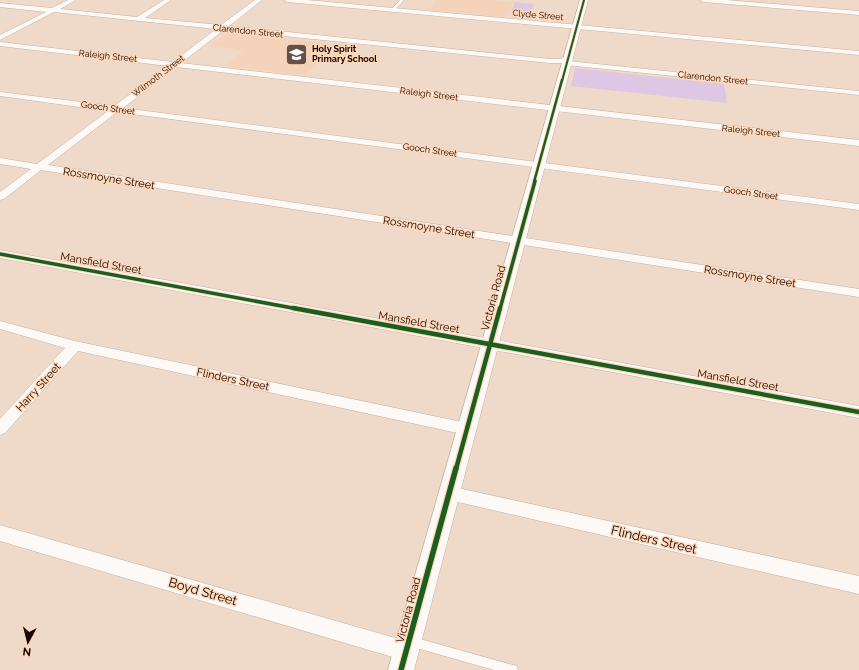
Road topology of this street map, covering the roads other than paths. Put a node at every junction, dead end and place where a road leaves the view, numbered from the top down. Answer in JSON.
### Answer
{"nodes":[{"id":1,"x":73,"y":0,"type":"edge"},
{"id":2,"x":168,"y":0,"type":"edge"},
{"id":3,"x":259,"y":0,"type":"edge"},
{"id":4,"x":287,"y":0,"type":"edge"},
{"id":5,"x":402,"y":0,"type":"edge"},
{"id":6,"x":584,"y":0,"type":"edge"},
{"id":7,"x":703,"y":0,"type":"edge"},
{"id":8,"x":0,"y":5,"type":"edge"},
{"id":9,"x":53,"y":10,"type":"junction"},
{"id":10,"x":393,"y":10,"type":"junction"},
{"id":11,"x":859,"y":13,"type":"edge"},
{"id":12,"x":138,"y":19,"type":"junction"},
{"id":13,"x":577,"y":26,"type":"junction"},
{"id":14,"x":222,"y":29,"type":"junction"},
{"id":15,"x":0,"y":38,"type":"edge"},
{"id":16,"x":0,"y":44,"type":"edge"},
{"id":17,"x":859,"y":53,"type":"edge"},
{"id":18,"x":567,"y":61,"type":"junction"},
{"id":19,"x":175,"y":64,"type":"junction"},
{"id":20,"x":859,"y":93,"type":"edge"},
{"id":21,"x":0,"y":94,"type":"edge"},
{"id":22,"x":554,"y":108,"type":"junction"},
{"id":23,"x":116,"y":109,"type":"junction"},
{"id":24,"x":859,"y":143,"type":"edge"},
{"id":25,"x":0,"y":161,"type":"edge"},
{"id":26,"x":538,"y":165,"type":"junction"},
{"id":27,"x":39,"y":167,"type":"junction"},
{"id":28,"x":0,"y":197,"type":"edge"},
{"id":29,"x":859,"y":207,"type":"edge"},
{"id":30,"x":518,"y":241,"type":"junction"},
{"id":31,"x":0,"y":254,"type":"edge"},
{"id":32,"x":859,"y":293,"type":"edge"},
{"id":33,"x":0,"y":325,"type":"edge"},
{"id":34,"x":490,"y":344,"type":"junction"},
{"id":35,"x":75,"y":346,"type":"junction"},
{"id":36,"x":859,"y":412,"type":"edge"},
{"id":37,"x":0,"y":428,"type":"edge"},
{"id":38,"x":467,"y":429,"type":"junction"},
{"id":39,"x":449,"y":493,"type":"junction"},
{"id":40,"x":0,"y":533,"type":"edge"},
{"id":41,"x":859,"y":585,"type":"edge"},
{"id":42,"x":405,"y":654,"type":"edge"},
{"id":43,"x":513,"y":670,"type":"edge"}],
"edges":[{"from":1,"to":9,"type":"street"},
{"from":2,"to":12,"type":"street"},
{"from":3,"to":14,"type":"street","name":"Wilmoth Street"},
{"from":4,"to":10,"type":"street","name":"Clyde Street"},
{"from":5,"to":10,"type":"lane"},
{"from":6,"to":13,"type":"street","name":"Victoria Road"},
{"from":7,"to":11,"type":"street"},
{"from":8,"to":9,"type":"street","name":"Clarendon Street"},
{"from":9,"to":12,"type":"street","name":"Clarendon Street"},
{"from":9,"to":15,"type":"street"},
{"from":10,"to":13,"type":"street","name":"Clyde Street"},
{"from":12,"to":14,"type":"street","name":"Clarendon Street"},
{"from":13,"to":17,"type":"street","name":"Clyde Street"},
{"from":13,"to":18,"type":"street","name":"Victoria Road"},
{"from":14,"to":18,"type":"street","name":"Clarendon Street"},
{"from":14,"to":19,"type":"street","name":"Wilmoth Street"},
{"from":16,"to":19,"type":"street","name":"Raleigh Street"},
{"from":18,"to":20,"type":"street","name":"Clarendon Street"},
{"from":18,"to":22,"type":"street","name":"Victoria Road"},
{"from":19,"to":22,"type":"street","name":"Raleigh Street"},
{"from":19,"to":23,"type":"street","name":"Wilmoth Street"},
{"from":21,"to":23,"type":"street","name":"Gooch Street"},
{"from":22,"to":24,"type":"street","name":"Raleigh Street"},
{"from":22,"to":26,"type":"street","name":"Victoria Road"},
{"from":23,"to":26,"type":"street","name":"Gooch Street"},
{"from":23,"to":27,"type":"street","name":"Wilmoth Street"},
{"from":25,"to":27,"type":"street","name":"Rossmoyne Street"},
{"from":26,"to":29,"type":"street","name":"Gooch Street"},
{"from":26,"to":30,"type":"street","name":"Victoria Road"},
{"from":27,"to":28,"type":"street","name":"Wilmoth Street"},
{"from":27,"to":30,"type":"street","name":"Rossmoyne Street"},
{"from":30,"to":32,"type":"street","name":"Rossmoyne Street"},
{"from":30,"to":34,"type":"street","name":"Victoria Road"},
{"from":31,"to":34,"type":"street","name":"Mansfield Street"},
{"from":33,"to":35,"type":"street","name":"Flinders Street"},
{"from":34,"to":36,"type":"street","name":"Mansfield Street"},
{"from":34,"to":38,"type":"street","name":"Victoria Road"},
{"from":35,"to":37,"type":"street","name":"Harry Street"},
{"from":35,"to":38,"type":"street","name":"Flinders Street"},
{"from":38,"to":39,"type":"street","name":"Victoria Road"},
{"from":39,"to":41,"type":"street","name":"Flinders Street"},
{"from":39,"to":42,"type":"street","name":"Victoria Road"},
{"from":40,"to":42,"type":"street","name":"Boyd Street"},
{"from":42,"to":43,"type":"lane"}]}
